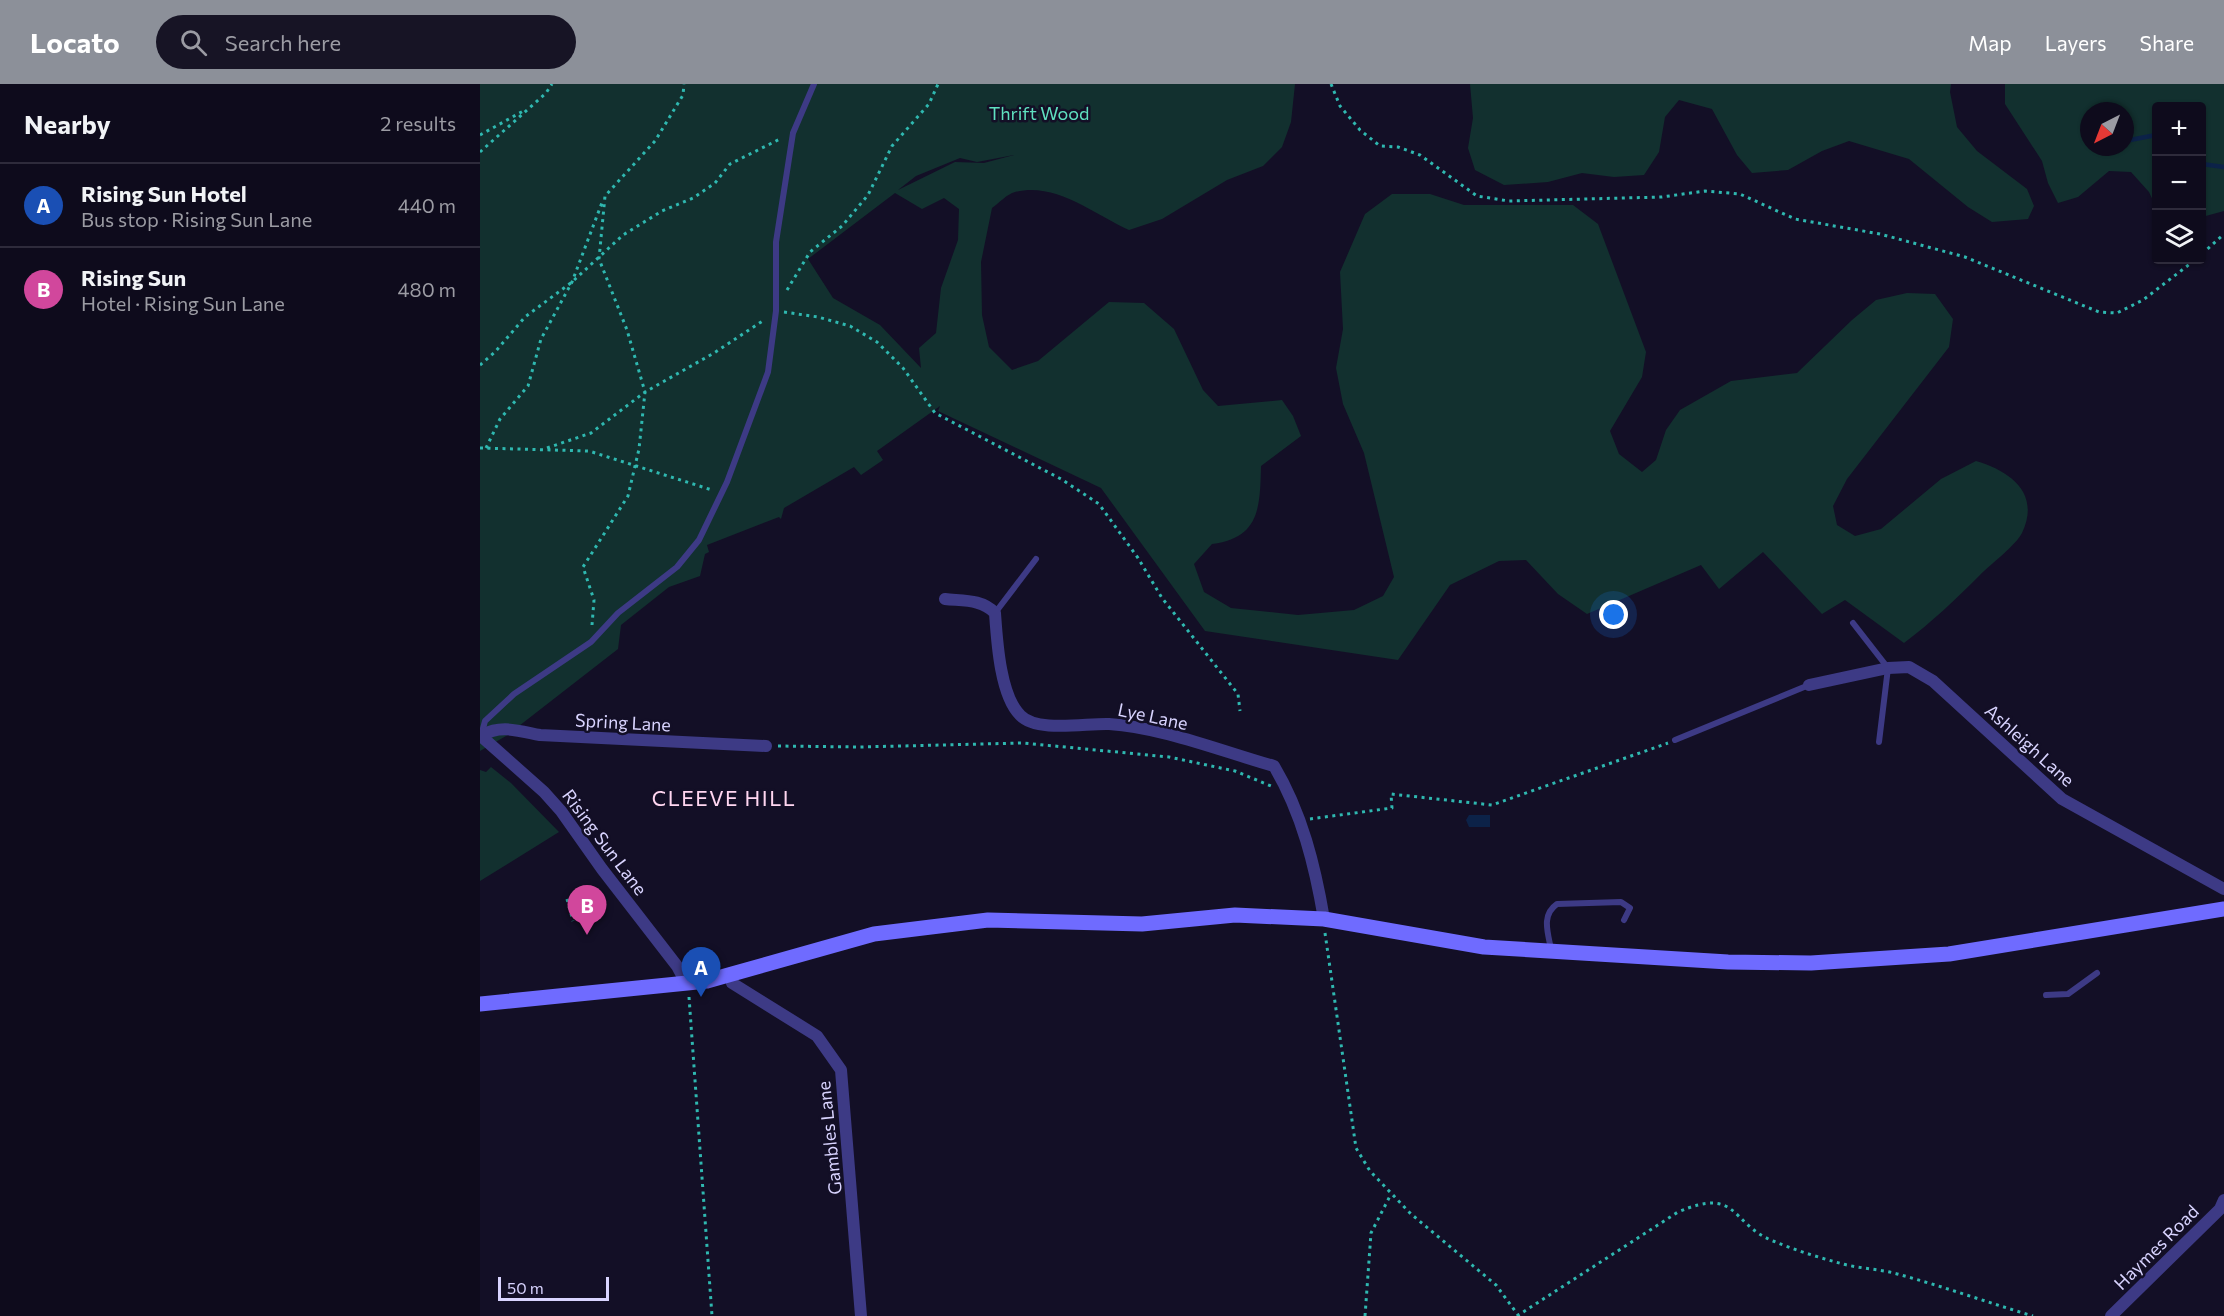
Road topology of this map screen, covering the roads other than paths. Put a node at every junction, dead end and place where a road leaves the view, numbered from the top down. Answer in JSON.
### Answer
{"nodes":[{"id":1,"x":814,"y":84,"type":"edge"},
{"id":2,"x":1036,"y":559,"type":"dead end"},
{"id":3,"x":945,"y":599,"type":"dead end"},
{"id":4,"x":995,"y":614,"type":"junction"},
{"id":5,"x":1853,"y":623,"type":"dead end"},
{"id":6,"x":1888,"y":668,"type":"junction"},
{"id":7,"x":1809,"y":685,"type":"joint"},
{"id":8,"x":480,"y":736,"type":"edge"},
{"id":9,"x":1675,"y":740,"type":"road end"},
{"id":10,"x":1879,"y":742,"type":"dead end"},
{"id":11,"x":766,"y":746,"type":"road end"},
{"id":12,"x":2224,"y":889,"type":"edge"},
{"id":13,"x":2224,"y":909,"type":"edge"},
{"id":14,"x":1324,"y":919,"type":"junction"},
{"id":15,"x":1624,"y":920,"type":"dead end"},
{"id":16,"x":1552,"y":953,"type":"junction"},
{"id":17,"x":2097,"y":973,"type":"dead end"},
{"id":18,"x":730,"y":976,"type":"junction"},
{"id":19,"x":686,"y":983,"type":"junction"},
{"id":20,"x":2046,"y":995,"type":"dead end"},
{"id":21,"x":480,"y":1004,"type":"edge"},
{"id":22,"x":2224,"y":1200,"type":"edge"},
{"id":23,"x":861,"y":1316,"type":"edge"},
{"id":24,"x":2111,"y":1316,"type":"edge"}],
"edges":[{"from":1,"to":8,"type":"lane"},
{"from":2,"to":4,"type":"lane"},
{"from":3,"to":4,"type":"street"},
{"from":4,"to":14,"type":"street","name":"Lye Lane"},
{"from":5,"to":6,"type":"lane"},
{"from":6,"to":7,"type":"street","name":"Ashleigh Lane"},
{"from":6,"to":10,"type":"lane"},
{"from":6,"to":12,"type":"street","name":"Ashleigh Lane"},
{"from":7,"to":9,"type":"lane"},
{"from":8,"to":11,"type":"street","name":"Spring Lane"},
{"from":8,"to":19,"type":"street","name":"Rising Sun Lane"},
{"from":13,"to":16,"type":"main road"},
{"from":14,"to":16,"type":"main road"},
{"from":14,"to":18,"type":"main road"},
{"from":15,"to":16,"type":"lane"},
{"from":17,"to":20,"type":"lane"},
{"from":18,"to":19,"type":"main road"},
{"from":18,"to":23,"type":"street","name":"Gambles Lane"},
{"from":19,"to":21,"type":"main road"},
{"from":22,"to":24,"type":"street","name":"Haymes Road"}]}
